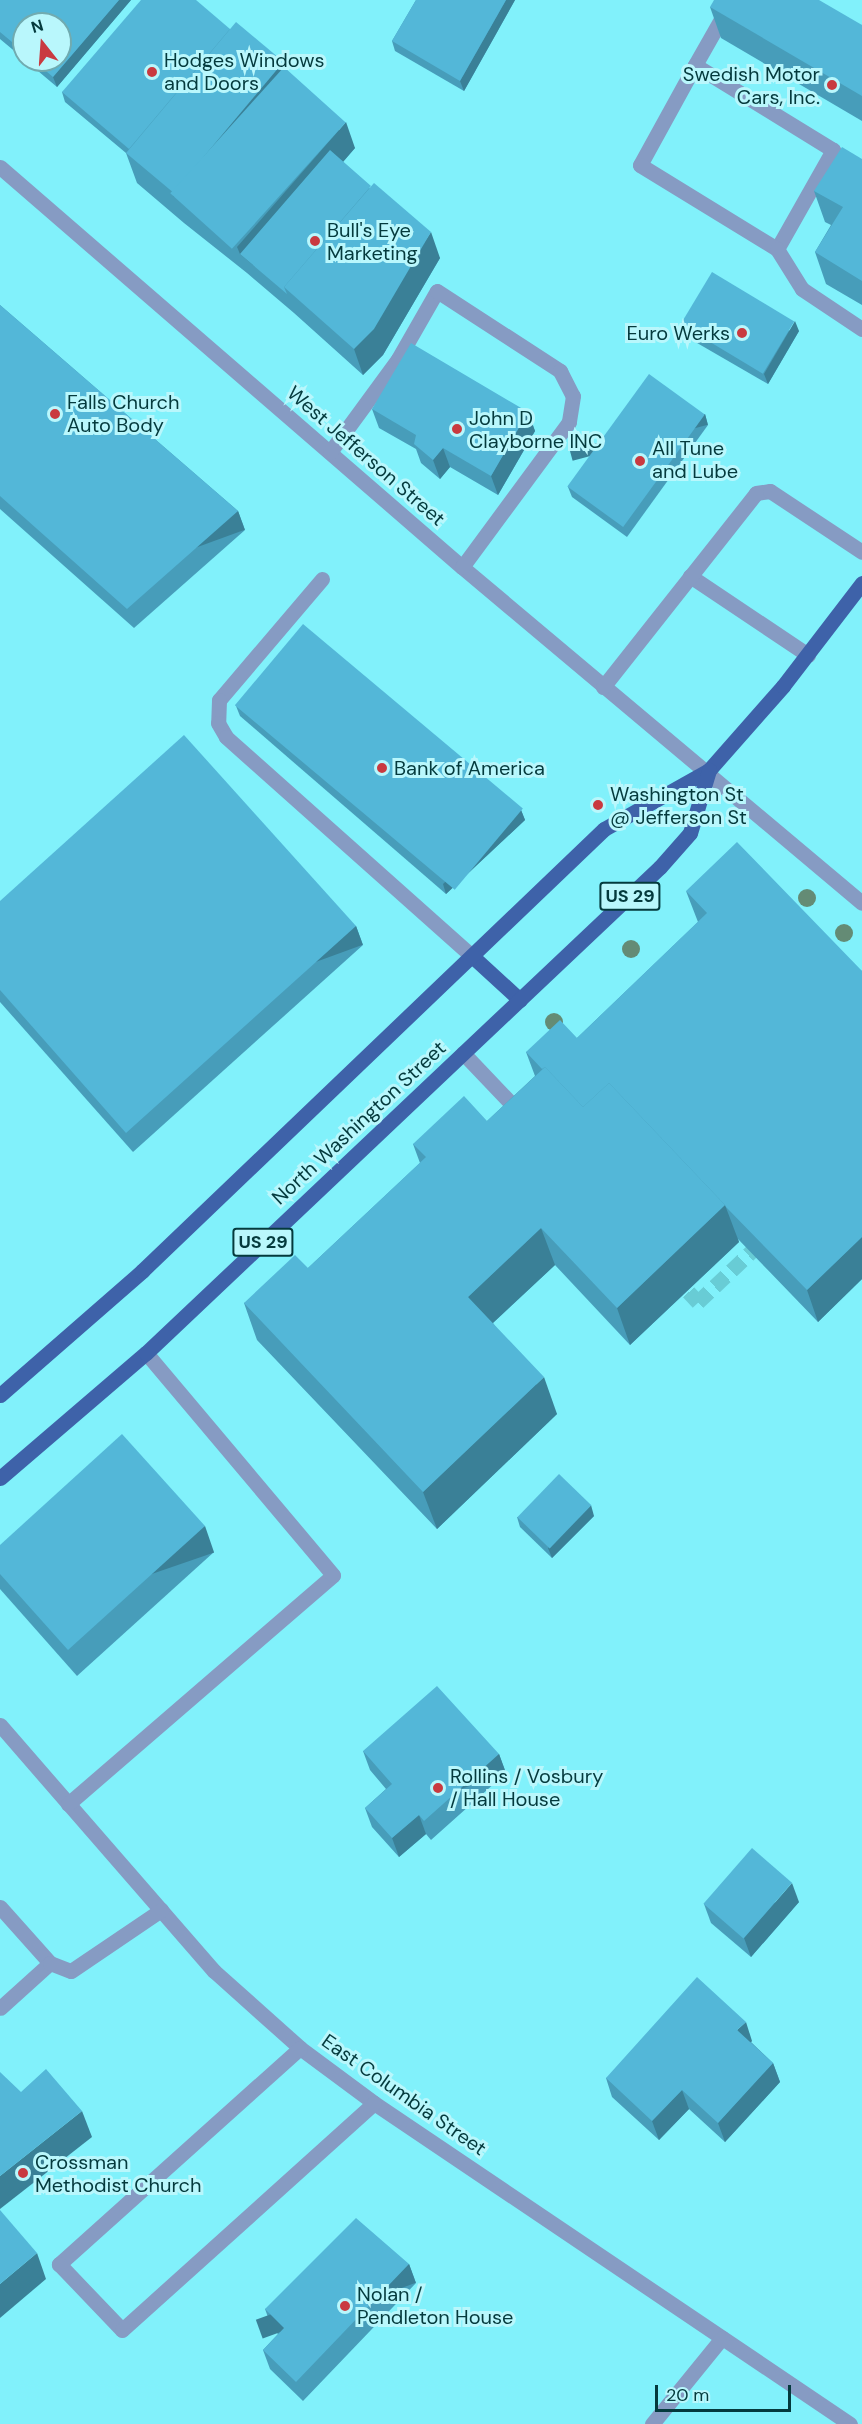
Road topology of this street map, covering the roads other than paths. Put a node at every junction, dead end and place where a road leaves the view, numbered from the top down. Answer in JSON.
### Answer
{"nodes":[{"id":1,"x":732,"y":0,"type":"edge"},
{"id":2,"x":696,"y":65,"type":"junction"},
{"id":3,"x":0,"y":167,"type":"edge"},
{"id":4,"x":777,"y":249,"type":"junction"},
{"id":5,"x":862,"y":329,"type":"edge"},
{"id":6,"x":330,"y":452,"type":"junction"},
{"id":7,"x":862,"y":552,"type":"edge"},
{"id":8,"x":462,"y":567,"type":"junction"},
{"id":9,"x":690,"y":576,"type":"junction"},
{"id":10,"x":322,"y":579,"type":"dead end"},
{"id":11,"x":862,"y":583,"type":"edge"},
{"id":12,"x":808,"y":655,"type":"junction"},
{"id":13,"x":603,"y":687,"type":"junction"},
{"id":14,"x":708,"y":771,"type":"junction"},
{"id":15,"x":862,"y":903,"type":"edge"},
{"id":16,"x":472,"y":956,"type":"junction"},
{"id":17,"x":519,"y":1000,"type":"junction"},
{"id":18,"x":463,"y":1053,"type":"junction"},
{"id":19,"x":533,"y":1127,"type":"edge"},
{"id":20,"x":146,"y":1353,"type":"junction"},
{"id":21,"x":0,"y":1395,"type":"edge"},
{"id":22,"x":0,"y":1478,"type":"edge"},
{"id":23,"x":0,"y":1725,"type":"edge"},
{"id":24,"x":68,"y":1804,"type":"junction"},
{"id":25,"x":0,"y":1907,"type":"edge"},
{"id":26,"x":161,"y":1910,"type":"junction"},
{"id":27,"x":50,"y":1963,"type":"junction"},
{"id":28,"x":0,"y":2008,"type":"edge"},
{"id":29,"x":300,"y":2048,"type":"junction"},
{"id":30,"x":374,"y":2103,"type":"junction"},
{"id":31,"x":722,"y":2338,"type":"junction"},
{"id":32,"x":652,"y":2424,"type":"edge"},
{"id":33,"x":850,"y":2424,"type":"edge"}],
"edges":[{"from":1,"to":2,"type":"street"},
{"from":2,"to":4,"type":"street"},
{"from":2,"to":4,"type":"street"},
{"from":3,"to":6,"type":"street","name":"West Jefferson Street"},
{"from":4,"to":5,"type":"street"},
{"from":6,"to":8,"type":"street","name":"West Jefferson Street"},
{"from":6,"to":8,"type":"street"},
{"from":7,"to":9,"type":"street"},
{"from":8,"to":13,"type":"street","name":"West Jefferson Street"},
{"from":9,"to":12,"type":"street"},
{"from":9,"to":13,"type":"street"},
{"from":10,"to":16,"type":"street"},
{"from":11,"to":12,"type":"main road","name":"North Washington Street","number":"US 29"},
{"from":12,"to":14,"type":"main road","name":"North Washington Street","number":"US 29"},
{"from":13,"to":14,"type":"street","name":"West Jefferson Street"},
{"from":14,"to":15,"type":"street","name":"West Jefferson Street"},
{"from":14,"to":16,"type":"main road","name":"North Washington Street","number":"US 29"},
{"from":14,"to":17,"type":"main road","name":"North Washington Street","number":"US 29"},
{"from":16,"to":17,"type":"main road"},
{"from":16,"to":21,"type":"main road","name":"North Washington Street","number":"US 29"},
{"from":17,"to":18,"type":"main road","name":"North Washington Street","number":"US 29"},
{"from":18,"to":19,"type":"street"},
{"from":18,"to":20,"type":"main road","name":"North Washington Street","number":"US 29"},
{"from":20,"to":22,"type":"main road","name":"North Washington Street","number":"US 29"},
{"from":20,"to":24,"type":"street"},
{"from":23,"to":24,"type":"street","name":"East Columbia Street"},
{"from":24,"to":26,"type":"street","name":"East Columbia Street"},
{"from":25,"to":27,"type":"street"},
{"from":26,"to":27,"type":"street"},
{"from":26,"to":29,"type":"street","name":"East Columbia Street"},
{"from":27,"to":28,"type":"street"},
{"from":29,"to":30,"type":"street","name":"East Columbia Street"},
{"from":29,"to":30,"type":"street"},
{"from":30,"to":31,"type":"street","name":"East Columbia Street"},
{"from":31,"to":32,"type":"street"},
{"from":31,"to":33,"type":"street","name":"East Columbia Street"}]}
